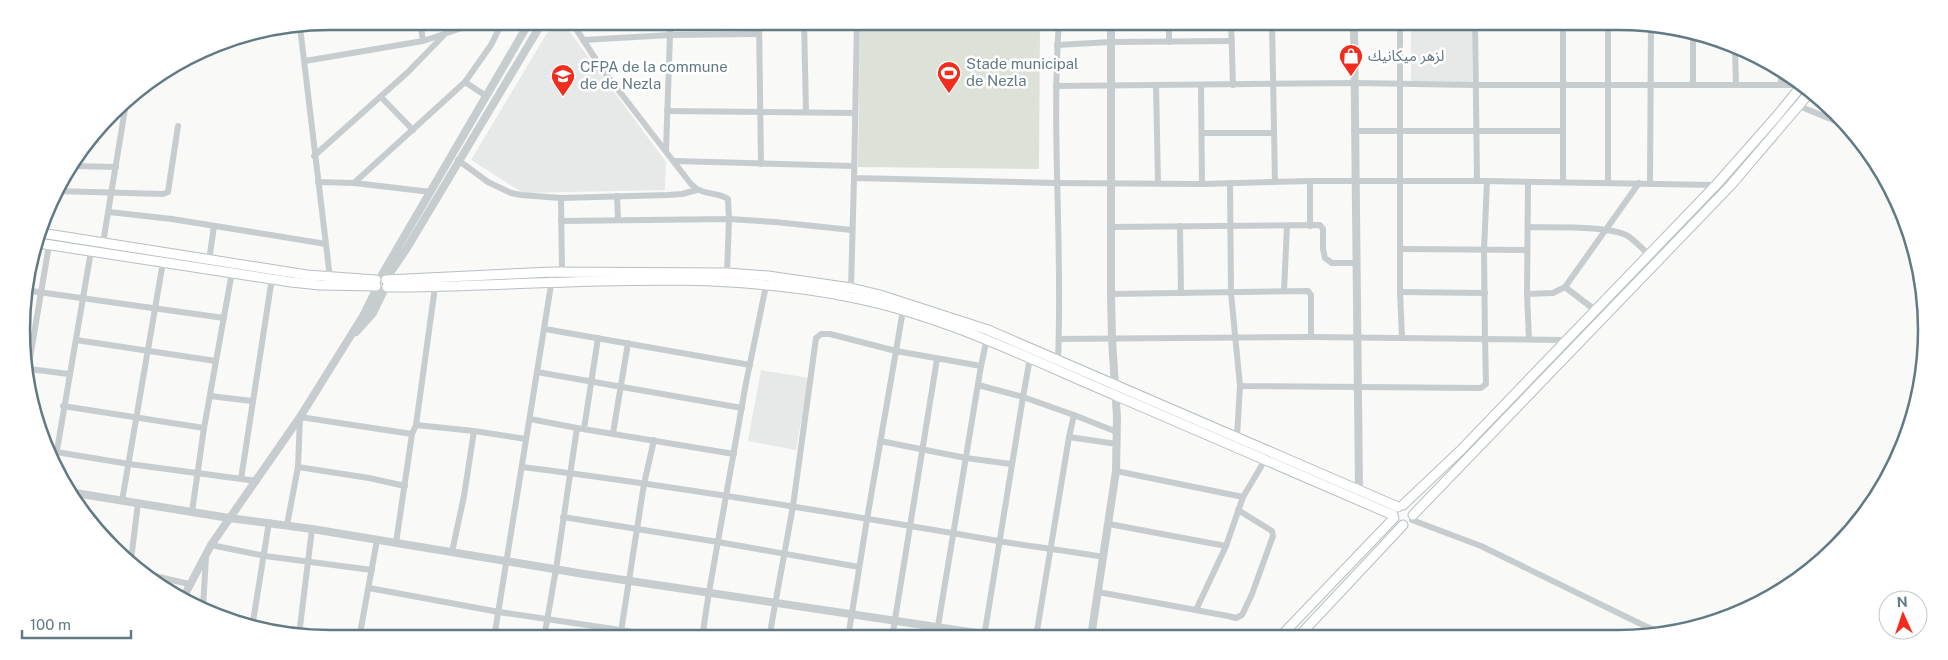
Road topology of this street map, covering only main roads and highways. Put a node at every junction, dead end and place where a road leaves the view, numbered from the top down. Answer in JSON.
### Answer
{"nodes":[{"id":1,"x":1797,"y":89,"type":"edge"},
{"id":2,"x":1807,"y":96,"type":"edge"},
{"id":3,"x":46,"y":234,"type":"edge"},
{"id":4,"x":43,"y":244,"type":"edge"},
{"id":5,"x":552,"y":277,"type":"junction"},
{"id":6,"x":767,"y":280,"type":"junction"},
{"id":7,"x":382,"y":283,"type":"junction"},
{"id":8,"x":987,"y":334,"type":"junction"},
{"id":9,"x":1397,"y":511,"type":"junction"},
{"id":10,"x":1412,"y":518,"type":"junction"},
{"id":11,"x":1403,"y":525,"type":"junction"},
{"id":12,"x":1286,"y":630,"type":"edge"},
{"id":13,"x":1305,"y":630,"type":"edge"}],
"edges":[{"from":1,"to":9,"type":"main road"},
{"from":2,"to":10,"type":"main road"},
{"from":3,"to":7,"type":"main road"},
{"from":4,"to":7,"type":"main road"},
{"from":5,"to":6,"type":"main road"},
{"from":5,"to":6,"type":"main road"},
{"from":5,"to":7,"type":"main road"},
{"from":5,"to":7,"type":"main road"},
{"from":6,"to":8,"type":"main road"},
{"from":6,"to":8,"type":"main road"},
{"from":8,"to":9,"type":"main road"},
{"from":8,"to":9,"type":"main road"},
{"from":9,"to":10,"type":"main road"},
{"from":9,"to":11,"type":"main road"},
{"from":9,"to":12,"type":"main road"},
{"from":10,"to":11,"type":"main road"},
{"from":11,"to":13,"type":"main road"}]}
